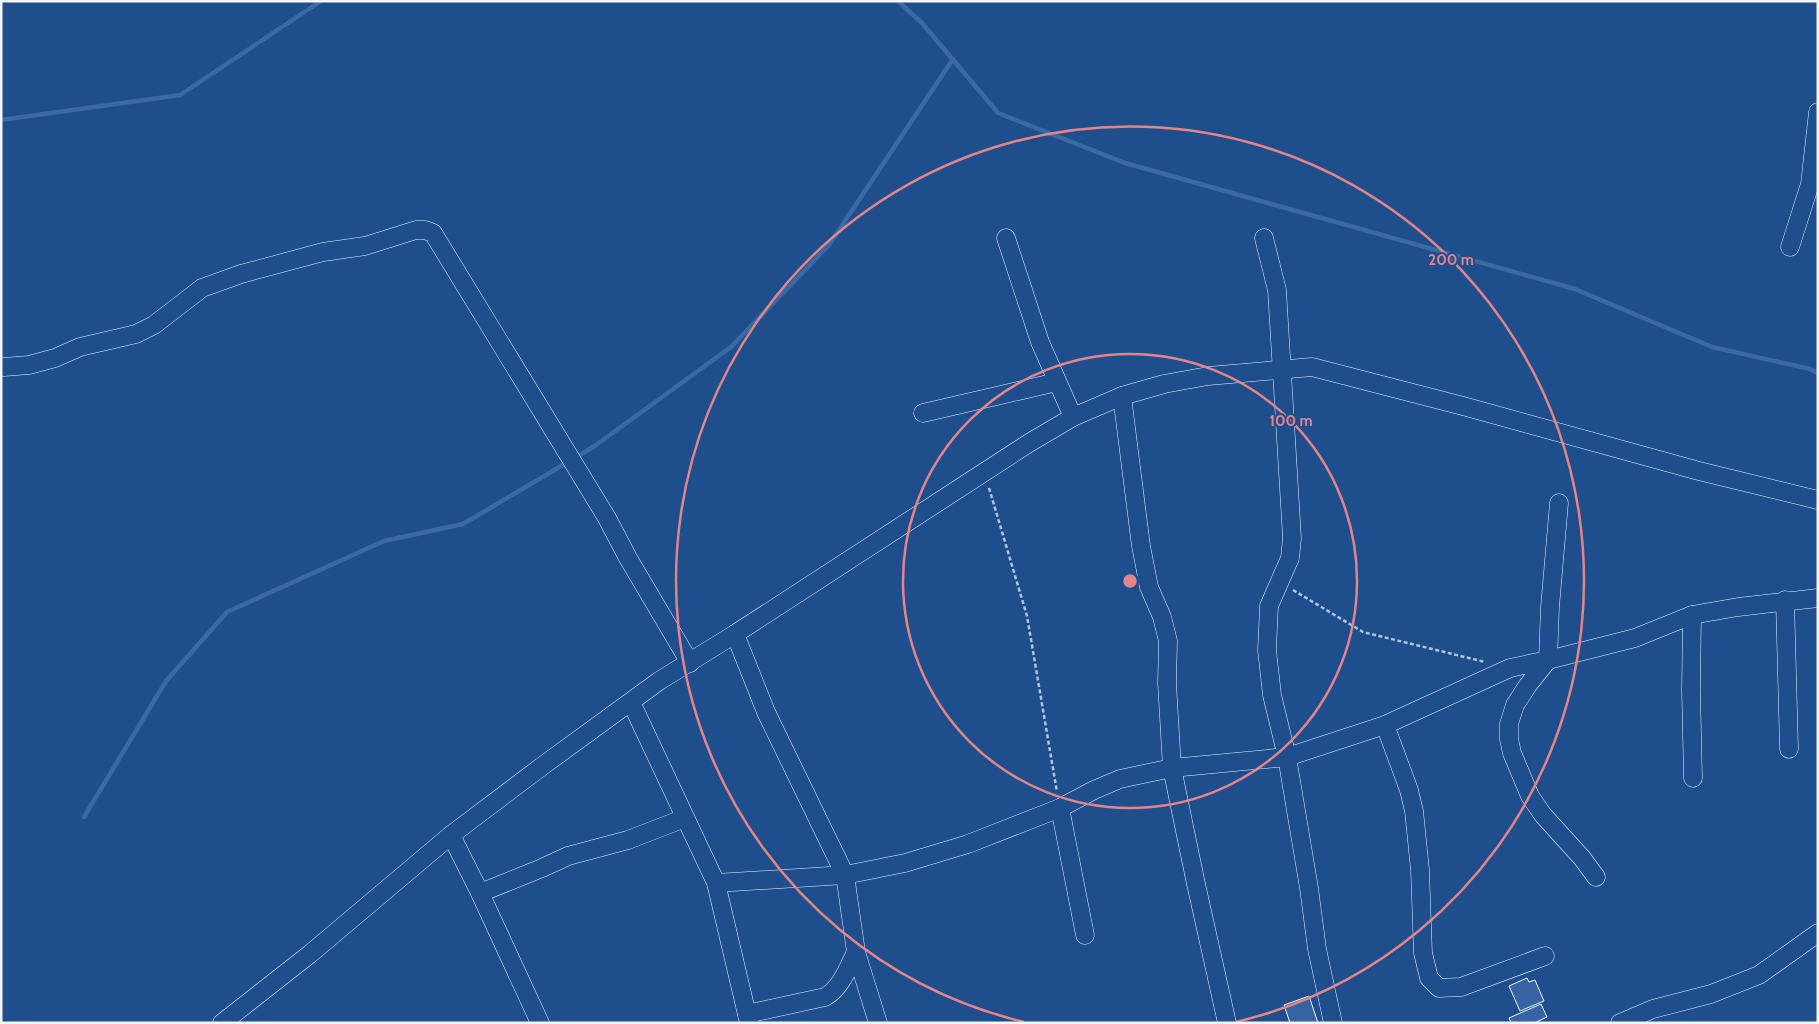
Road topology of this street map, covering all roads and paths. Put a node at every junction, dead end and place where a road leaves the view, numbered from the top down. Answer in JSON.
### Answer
{"nodes":[{"id":1,"x":1818,"y":112,"type":"edge"},
{"id":2,"x":1006,"y":238,"type":"dead end"},
{"id":3,"x":1264,"y":238,"type":"dead end"},
{"id":4,"x":1790,"y":247,"type":"dead end"},
{"id":5,"x":4,"y":367,"type":"dead end"},
{"id":6,"x":1282,"y":369,"type":"junction"},
{"id":7,"x":1057,"y":382,"type":"junction"},
{"id":8,"x":1122,"y":396,"type":"junction"},
{"id":9,"x":923,"y":413,"type":"dead end"},
{"id":10,"x":1073,"y":418,"type":"junction"},
{"id":11,"x":984,"y":471,"type":"junction"},
{"id":12,"x":1818,"y":500,"type":"edge"},
{"id":13,"x":1559,"y":503,"type":"dead end"},
{"id":14,"x":1279,"y":582,"type":"junction"},
{"id":15,"x":1818,"y":598,"type":"edge"},
{"id":16,"x":1785,"y":600,"type":"junction"},
{"id":17,"x":1692,"y":615,"type":"junction"},
{"id":18,"x":735,"y":634,"type":"junction"},
{"id":19,"x":1548,"y":660,"type":"junction"},
{"id":20,"x":690,"y":662,"type":"junction"},
{"id":21,"x":1510,"y":668,"type":"junction"},
{"id":22,"x":631,"y":702,"type":"junction"},
{"id":23,"x":1385,"y":724,"type":"junction"},
{"id":24,"x":1789,"y":748,"type":"dead end"},
{"id":25,"x":1287,"y":757,"type":"junction"},
{"id":26,"x":1172,"y":768,"type":"junction"},
{"id":27,"x":1693,"y":778,"type":"dead end"},
{"id":28,"x":1060,"y":808,"type":"junction"},
{"id":29,"x":685,"y":818,"type":"junction"},
{"id":30,"x":451,"y":835,"type":"junction"},
{"id":31,"x":845,"y":875,"type":"junction"},
{"id":32,"x":1596,"y":877,"type":"dead end"},
{"id":33,"x":716,"y":882,"type":"junction"},
{"id":34,"x":480,"y":892,"type":"junction"},
{"id":35,"x":1818,"y":933,"type":"edge"},
{"id":36,"x":1085,"y":935,"type":"dead end"},
{"id":37,"x":856,"y":952,"type":"junction"},
{"id":38,"x":1546,"y":956,"type":"dead end"},
{"id":39,"x":748,"y":1018,"type":"edge"},
{"id":40,"x":223,"y":1022,"type":"edge"},
{"id":41,"x":540,"y":1023,"type":"edge"},
{"id":42,"x":878,"y":1023,"type":"edge"},
{"id":43,"x":1227,"y":1023,"type":"edge"},
{"id":44,"x":1333,"y":1023,"type":"edge"},
{"id":45,"x":1620,"y":1023,"type":"edge"}],
"edges":[{"from":1,"to":4,"type":"street"},
{"from":2,"to":7,"type":"street"},
{"from":3,"to":6,"type":"street"},
{"from":5,"to":20,"type":"street"},
{"from":6,"to":8,"type":"street"},
{"from":6,"to":12,"type":"street"},
{"from":6,"to":14,"type":"street"},
{"from":7,"to":9,"type":"street"},
{"from":7,"to":10,"type":"street"},
{"from":8,"to":10,"type":"street"},
{"from":8,"to":26,"type":"street"},
{"from":10,"to":11,"type":"street"},
{"from":11,"to":18,"type":"street"},
{"from":11,"to":28,"type":"path"},
{"from":13,"to":19,"type":"street"},
{"from":14,"to":21,"type":"path"},
{"from":14,"to":25,"type":"street"},
{"from":15,"to":16,"type":"street"},
{"from":16,"to":17,"type":"street"},
{"from":16,"to":24,"type":"street"},
{"from":17,"to":19,"type":"street"},
{"from":17,"to":27,"type":"street"},
{"from":18,"to":20,"type":"street"},
{"from":18,"to":31,"type":"street"},
{"from":19,"to":21,"type":"street"},
{"from":19,"to":32,"type":"street"},
{"from":20,"to":22,"type":"street"},
{"from":21,"to":23,"type":"street"},
{"from":22,"to":29,"type":"street"},
{"from":22,"to":30,"type":"street"},
{"from":23,"to":25,"type":"street"},
{"from":23,"to":38,"type":"street"},
{"from":25,"to":26,"type":"street"},
{"from":25,"to":44,"type":"street"},
{"from":26,"to":28,"type":"street"},
{"from":26,"to":43,"type":"street"},
{"from":28,"to":31,"type":"street"},
{"from":28,"to":36,"type":"street"},
{"from":29,"to":33,"type":"street"},
{"from":29,"to":34,"type":"street"},
{"from":30,"to":34,"type":"street"},
{"from":30,"to":40,"type":"street"},
{"from":31,"to":33,"type":"street"},
{"from":31,"to":37,"type":"street"},
{"from":33,"to":39,"type":"street"},
{"from":34,"to":41,"type":"street"},
{"from":35,"to":45,"type":"street"},
{"from":37,"to":39,"type":"street"},
{"from":37,"to":42,"type":"street"}]}
